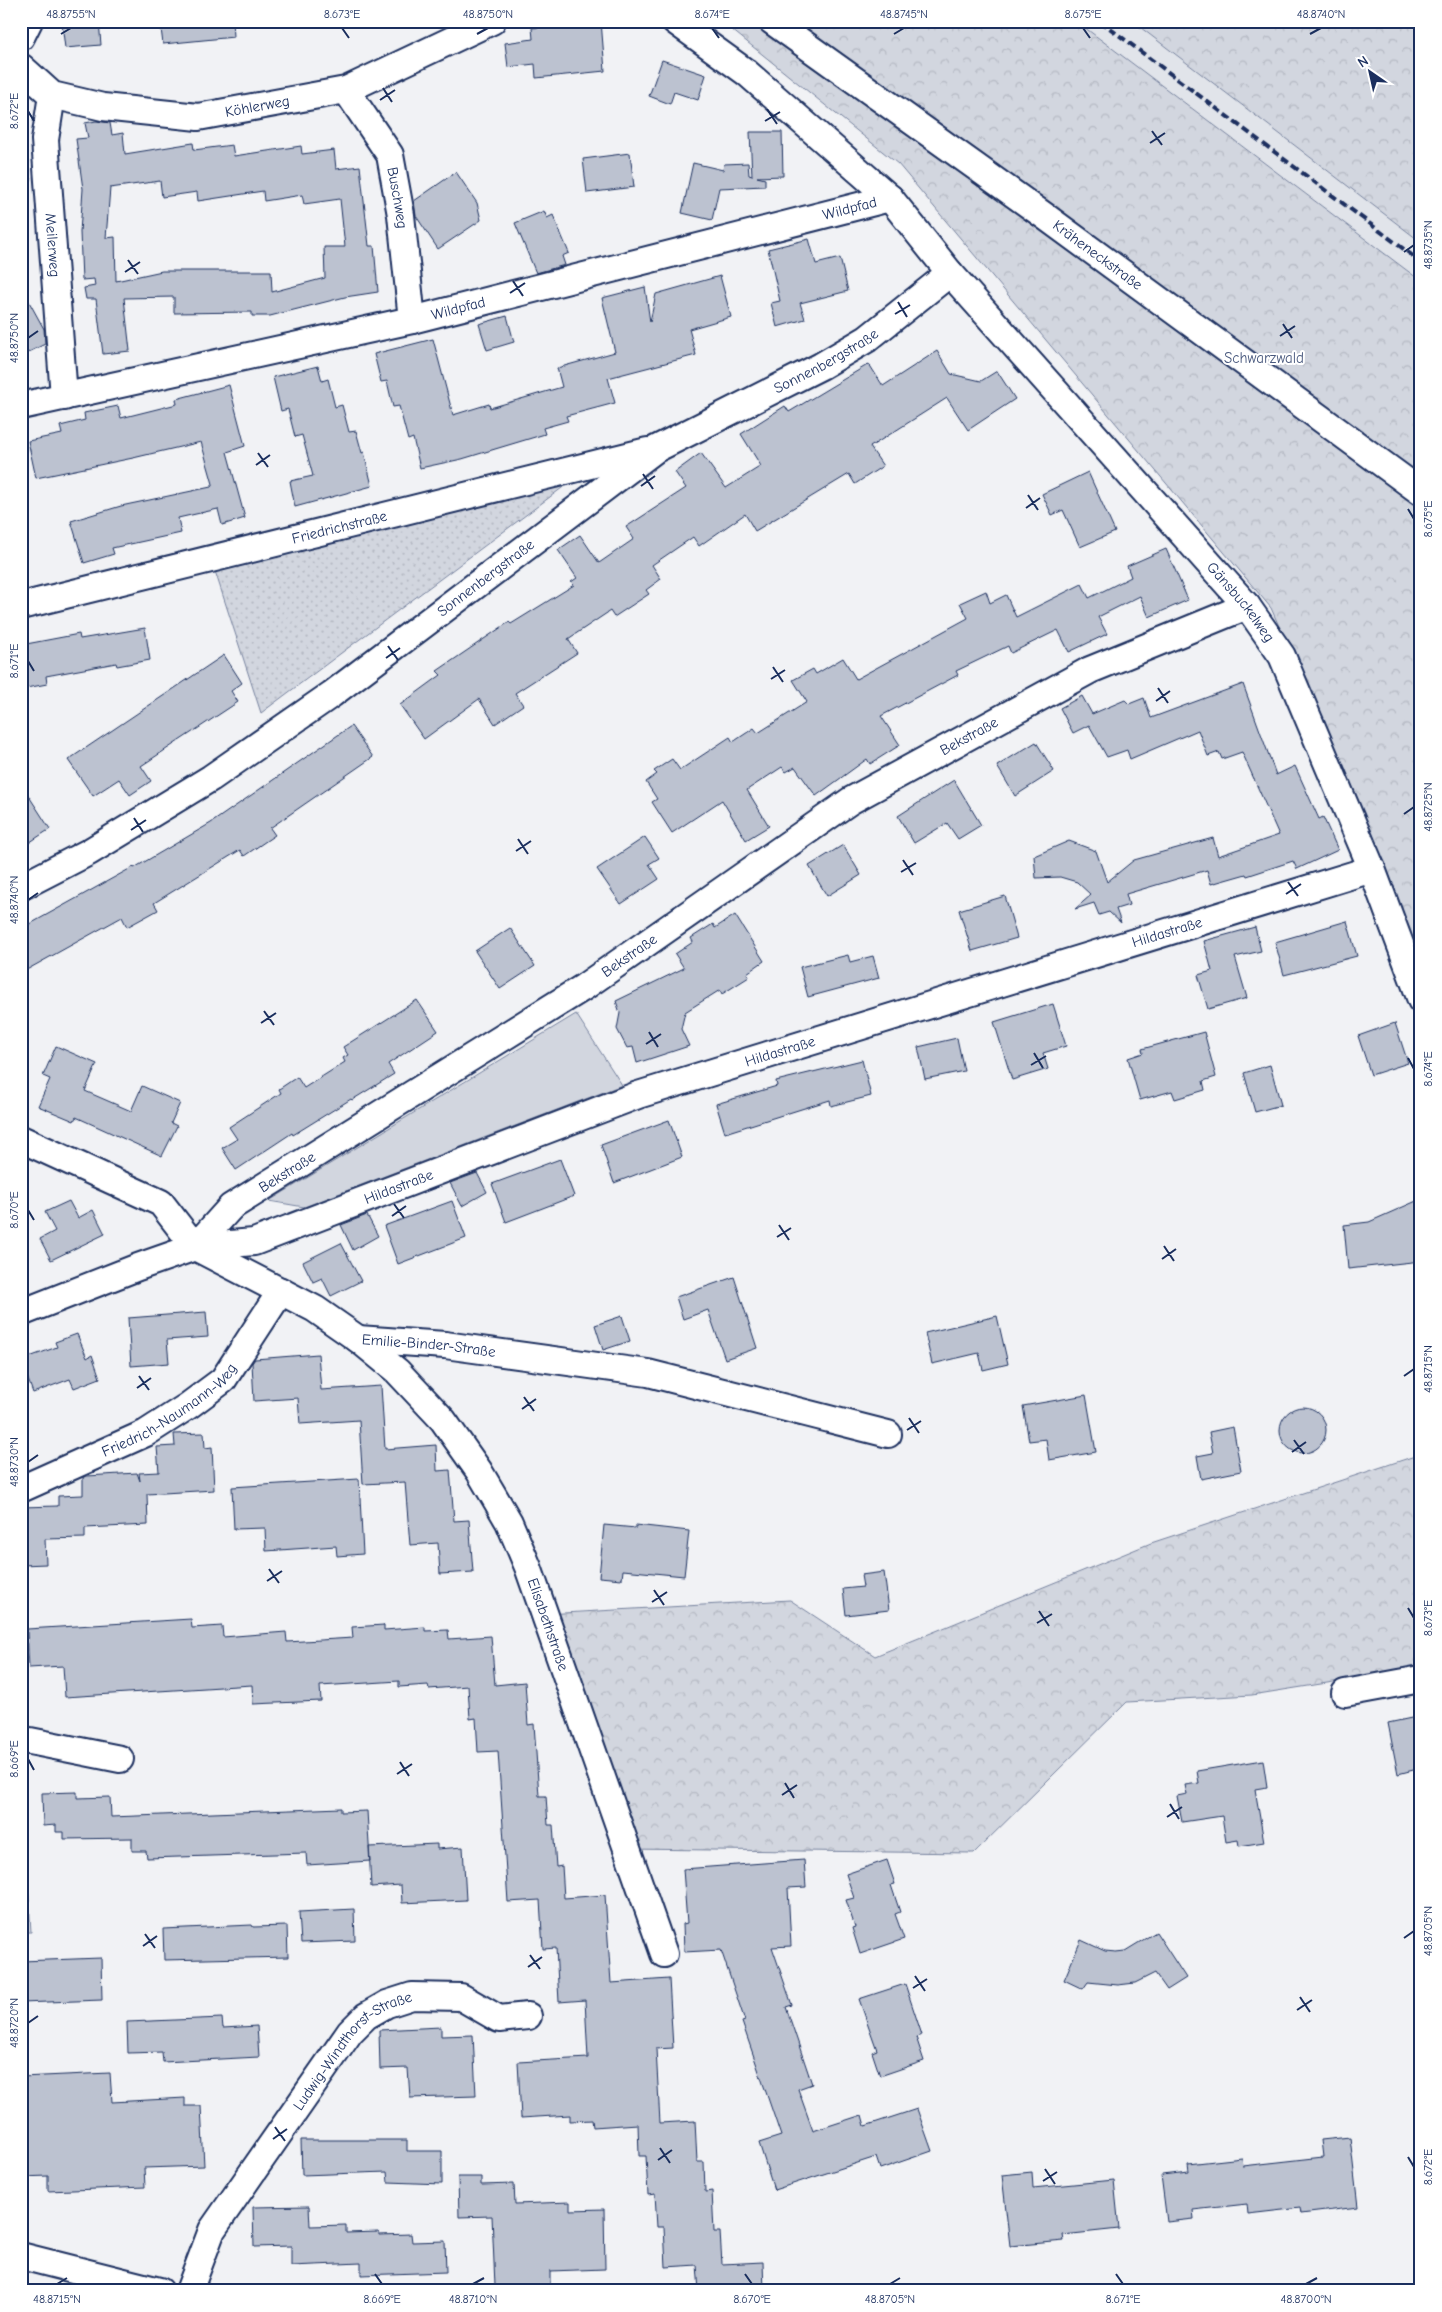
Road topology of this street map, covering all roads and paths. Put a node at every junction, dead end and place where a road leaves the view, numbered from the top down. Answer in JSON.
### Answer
{"nodes":[{"id":1,"x":29,"y":21,"type":"edge"},
{"id":2,"x":492,"y":21,"type":"edge"},
{"id":3,"x":675,"y":21,"type":"edge"},
{"id":4,"x":772,"y":21,"type":"edge"},
{"id":5,"x":21,"y":37,"type":"edge"},
{"id":6,"x":21,"y":67,"type":"edge"},
{"id":7,"x":346,"y":90,"type":"junction"},
{"id":8,"x":52,"y":95,"type":"junction"},
{"id":9,"x":890,"y":198,"type":"junction"},
{"id":10,"x":950,"y":273,"type":"junction"},
{"id":11,"x":412,"y":320,"type":"junction"},
{"id":12,"x":64,"y":396,"type":"junction"},
{"id":13,"x":21,"y":406,"type":"edge"},
{"id":14,"x":656,"y":449,"type":"junction"},
{"id":15,"x":1421,"y":492,"type":"edge"},
{"id":16,"x":21,"y":606,"type":"edge"},
{"id":17,"x":1247,"y":606,"type":"junction"},
{"id":18,"x":1372,"y":869,"type":"junction"},
{"id":19,"x":21,"y":888,"type":"edge"},
{"id":20,"x":1421,"y":1000,"type":"edge"},
{"id":21,"x":21,"y":1139,"type":"edge"},
{"id":22,"x":195,"y":1247,"type":"junction"},
{"id":23,"x":281,"y":1290,"type":"junction"},
{"id":24,"x":21,"y":1313,"type":"edge"},
{"id":25,"x":358,"y":1339,"type":"junction"},
{"id":26,"x":888,"y":1434,"type":"dead end"},
{"id":27,"x":21,"y":1489,"type":"edge"},
{"id":28,"x":1421,"y":1680,"type":"edge"},
{"id":29,"x":1345,"y":1693,"type":"dead end"},
{"id":30,"x":21,"y":1741,"type":"edge"},
{"id":31,"x":120,"y":1759,"type":"dead end"},
{"id":32,"x":664,"y":1954,"type":"dead end"},
{"id":33,"x":528,"y":2016,"type":"dead end"},
{"id":34,"x":21,"y":2256,"type":"edge"},
{"id":35,"x":160,"y":2291,"type":"edge"},
{"id":36,"x":188,"y":2291,"type":"edge"}],
"edges":[{"from":1,"to":5,"type":"street"},
{"from":2,"to":7,"type":"street","name":"Köhlerweg"},
{"from":3,"to":9,"type":"street","name":"Gänsbuckelweg"},
{"from":4,"to":15,"type":"street","name":"Kräheneckstraße"},
{"from":6,"to":8,"type":"street","name":"Köhlerweg"},
{"from":7,"to":8,"type":"street","name":"Köhlerweg"},
{"from":7,"to":11,"type":"street","name":"Buschweg"},
{"from":8,"to":12,"type":"street","name":"Meilerweg"},
{"from":9,"to":10,"type":"street","name":"Gänsbuckelweg"},
{"from":9,"to":11,"type":"street","name":"Wildpfad"},
{"from":10,"to":14,"type":"street","name":"Sonnenbergstraße"},
{"from":10,"to":17,"type":"street","name":"Gänsbuckelweg"},
{"from":11,"to":12,"type":"street","name":"Wildpfad"},
{"from":12,"to":13,"type":"street","name":"Wildpfad"},
{"from":14,"to":16,"type":"street","name":"Friedrichstraße"},
{"from":14,"to":19,"type":"street","name":"Sonnenbergstraße"},
{"from":17,"to":18,"type":"street","name":"Gänsbuckelweg"},
{"from":17,"to":22,"type":"street","name":"Bekstraße"},
{"from":18,"to":20,"type":"street","name":"Gänsbuckelweg"},
{"from":18,"to":22,"type":"street","name":"Hildastraße"},
{"from":21,"to":22,"type":"street","name":"Emilie-Binder-Straße"},
{"from":22,"to":23,"type":"street","name":"Emilie-Binder-Straße"},
{"from":22,"to":24,"type":"street","name":"Bekstraße"},
{"from":23,"to":25,"type":"street","name":"Emilie-Binder-Straße"},
{"from":23,"to":27,"type":"street","name":"Friedrich-Naumann-Weg"},
{"from":25,"to":26,"type":"street","name":"Emilie-Binder-Straße"},
{"from":25,"to":32,"type":"street","name":"Elisabethstraße"},
{"from":28,"to":29,"type":"street"},
{"from":30,"to":31,"type":"street"},
{"from":33,"to":36,"type":"street","name":"Ludwig-Windthorst-Straße"},
{"from":34,"to":35,"type":"street"}]}
